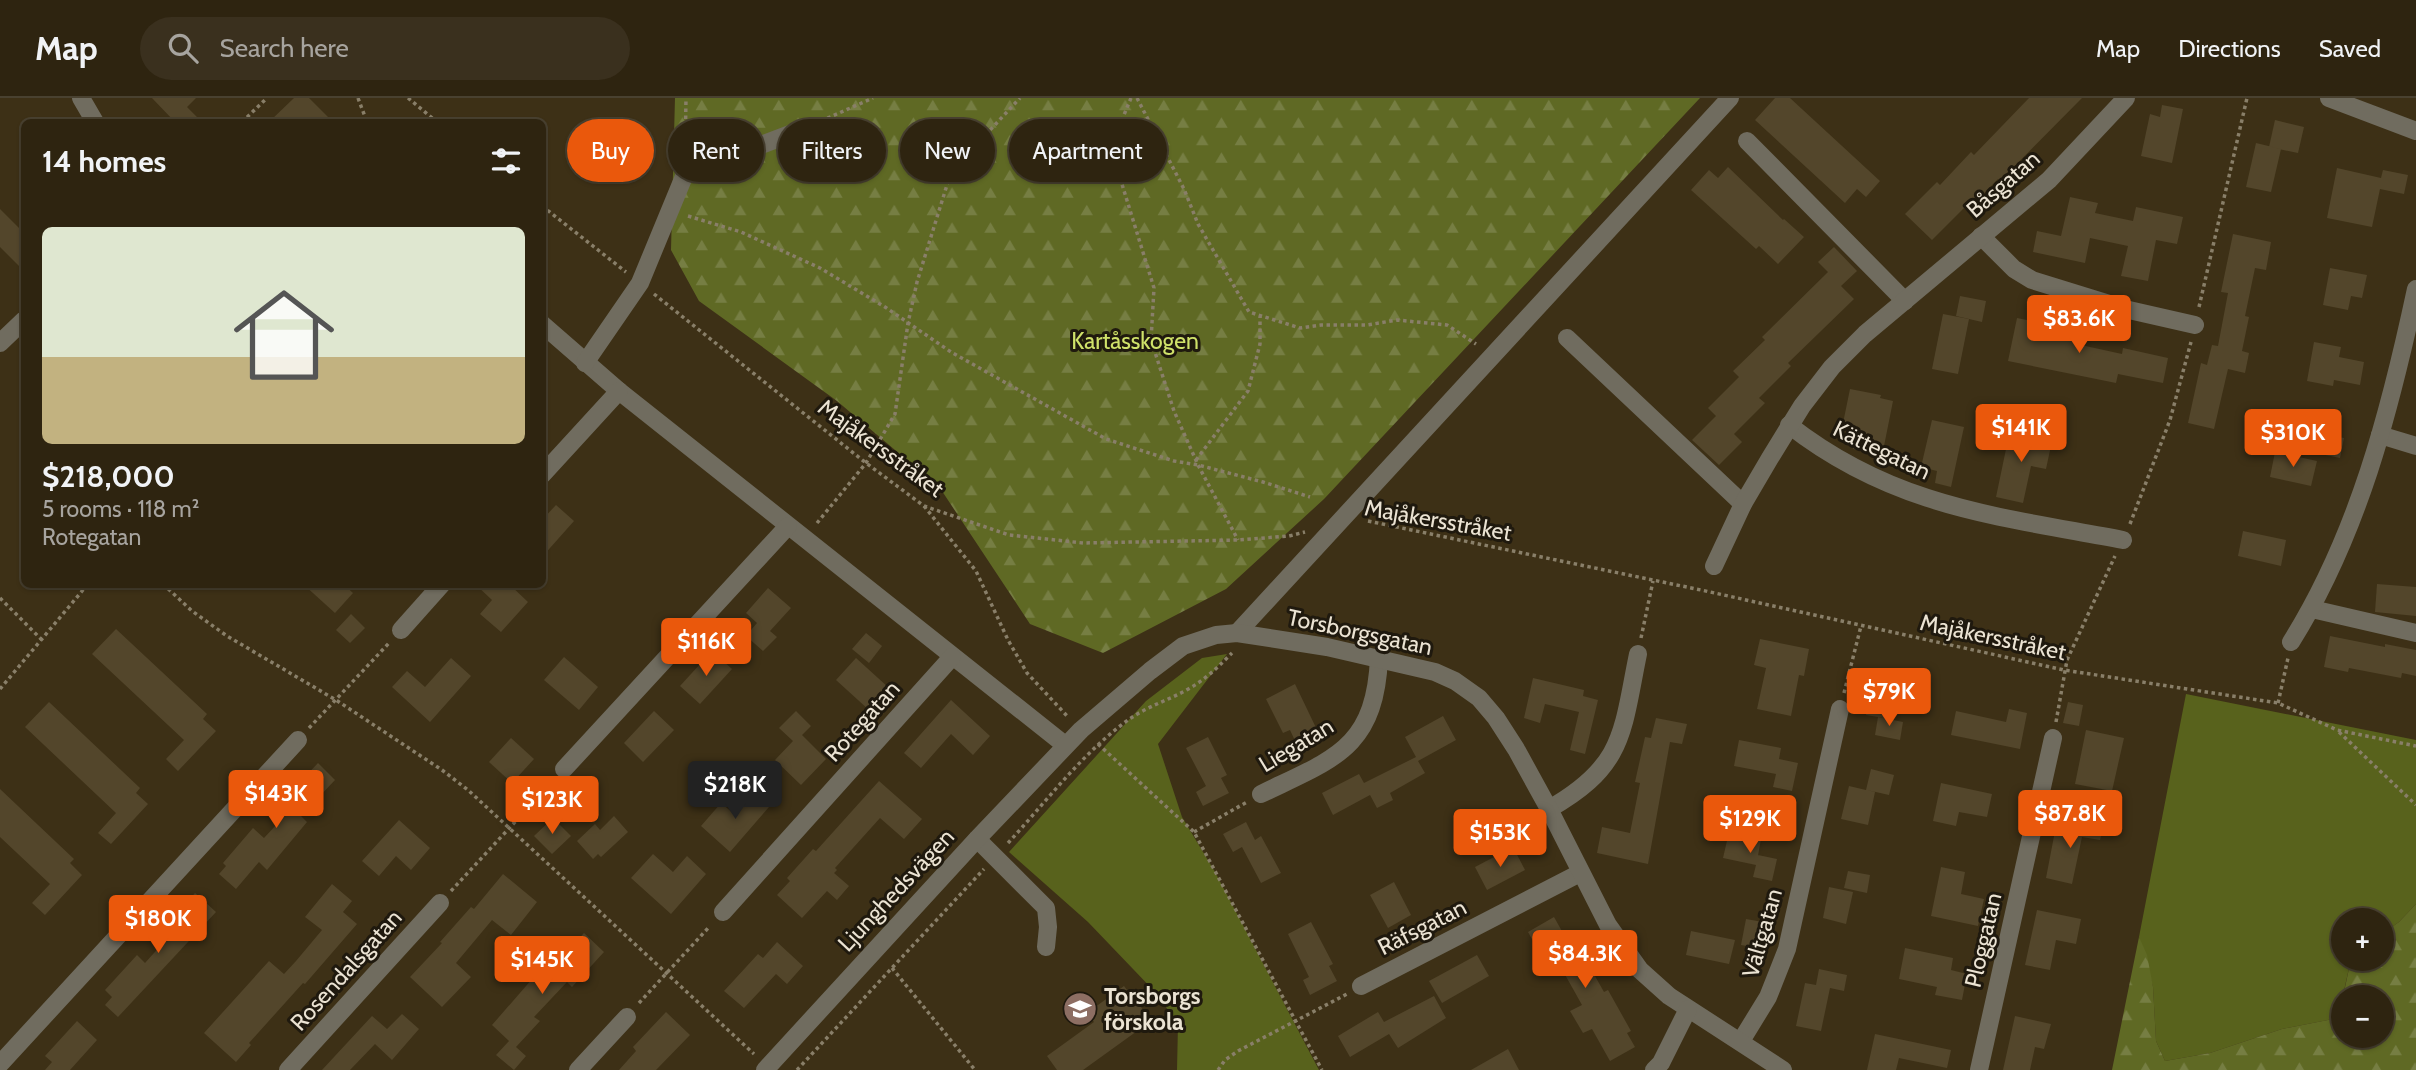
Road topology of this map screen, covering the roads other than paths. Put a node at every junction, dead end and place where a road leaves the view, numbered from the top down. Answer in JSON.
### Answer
{"nodes":[{"id":1,"x":81,"y":98,"type":"edge"},
{"id":2,"x":1730,"y":98,"type":"edge"},
{"id":3,"x":2126,"y":98,"type":"edge"},
{"id":4,"x":2329,"y":98,"type":"edge"},
{"id":5,"x":2348,"y":102,"type":"edge"},
{"id":6,"x":93,"y":119,"type":"edge"},
{"id":7,"x":2416,"y":131,"type":"edge"},
{"id":8,"x":778,"y":139,"type":"edge"},
{"id":9,"x":1747,"y":142,"type":"dead end"},
{"id":10,"x":1981,"y":236,"type":"junction"},
{"id":11,"x":2416,"y":292,"type":"edge"},
{"id":12,"x":1905,"y":300,"type":"junction"},
{"id":13,"x":21,"y":323,"type":"edge"},
{"id":14,"x":2195,"y":325,"type":"road end"},
{"id":15,"x":546,"y":328,"type":"edge"},
{"id":16,"x":1567,"y":338,"type":"dead end"},
{"id":17,"x":0,"y":343,"type":"edge"},
{"id":18,"x":585,"y":363,"type":"junction"},
{"id":19,"x":619,"y":391,"type":"junction"},
{"id":20,"x":1789,"y":425,"type":"junction"},
{"id":21,"x":2379,"y":435,"type":"junction"},
{"id":22,"x":2416,"y":446,"type":"edge"},
{"id":23,"x":546,"y":471,"type":"edge"},
{"id":24,"x":1743,"y":504,"type":"junction"},
{"id":25,"x":788,"y":526,"type":"junction"},
{"id":26,"x":2123,"y":540,"type":"road end"},
{"id":27,"x":1714,"y":566,"type":"dead end"},
{"id":28,"x":438,"y":588,"type":"edge"},
{"id":29,"x":2312,"y":609,"type":"junction"},
{"id":30,"x":401,"y":630,"type":"road end"},
{"id":31,"x":1243,"y":634,"type":"junction"},
{"id":32,"x":2416,"y":634,"type":"edge"},
{"id":33,"x":2291,"y":642,"type":"road end"},
{"id":34,"x":1638,"y":654,"type":"road end"},
{"id":35,"x":952,"y":657,"type":"junction"},
{"id":36,"x":1380,"y":659,"type":"junction"},
{"id":37,"x":1840,"y":709,"type":"road end"},
{"id":38,"x":2053,"y":738,"type":"road end"},
{"id":39,"x":298,"y":740,"type":"road end"},
{"id":40,"x":1065,"y":746,"type":"junction"},
{"id":41,"x":564,"y":769,"type":"road end"},
{"id":42,"x":1261,"y":794,"type":"road end"},
{"id":43,"x":1549,"y":809,"type":"junction"},
{"id":44,"x":977,"y":839,"type":"junction"},
{"id":45,"x":1580,"y":873,"type":"junction"},
{"id":46,"x":440,"y":903,"type":"road end"},
{"id":47,"x":723,"y":912,"type":"road end"},
{"id":48,"x":1046,"y":947,"type":"dead end"},
{"id":49,"x":1361,"y":986,"type":"road end"},
{"id":50,"x":1688,"y":1009,"type":"junction"},
{"id":51,"x":627,"y":1017,"type":"road end"},
{"id":52,"x":1741,"y":1041,"type":"junction"},
{"id":53,"x":0,"y":1064,"type":"edge"},
{"id":54,"x":767,"y":1068,"type":"edge"},
{"id":55,"x":288,"y":1070,"type":"edge"},
{"id":56,"x":578,"y":1070,"type":"edge"},
{"id":57,"x":1654,"y":1070,"type":"edge"},
{"id":58,"x":1783,"y":1070,"type":"edge"},
{"id":59,"x":1979,"y":1070,"type":"edge"}],
"edges":[{"from":1,"to":6,"type":"street"},
{"from":2,"to":31,"type":"street"},
{"from":3,"to":10,"type":"street","name":"Båsgatan"},
{"from":4,"to":5,"type":"street"},
{"from":5,"to":7,"type":"street"},
{"from":8,"to":18,"type":"street"},
{"from":9,"to":12,"type":"street"},
{"from":10,"to":12,"type":"street","name":"Båsgatan"},
{"from":10,"to":14,"type":"street"},
{"from":11,"to":21,"type":"street"},
{"from":12,"to":20,"type":"street","name":"Båsgatan"},
{"from":13,"to":17,"type":"street"},
{"from":15,"to":18,"type":"street"},
{"from":16,"to":24,"type":"street"},
{"from":18,"to":19,"type":"street"},
{"from":19,"to":23,"type":"street"},
{"from":19,"to":25,"type":"street"},
{"from":20,"to":24,"type":"street","name":"Båsgatan"},
{"from":20,"to":26,"type":"street","name":"Kättegatan"},
{"from":21,"to":22,"type":"street"},
{"from":21,"to":29,"type":"street"},
{"from":24,"to":27,"type":"street","name":"Båsgatan"},
{"from":25,"to":35,"type":"street"},
{"from":25,"to":41,"type":"street"},
{"from":28,"to":30,"type":"street"},
{"from":29,"to":32,"type":"street"},
{"from":29,"to":33,"type":"street"},
{"from":31,"to":36,"type":"street","name":"Torsborgsgatan"},
{"from":31,"to":40,"type":"street","name":"Torsborgsgatan"},
{"from":34,"to":43,"type":"street"},
{"from":35,"to":40,"type":"street"},
{"from":35,"to":47,"type":"street","name":"Rotegatan"},
{"from":36,"to":42,"type":"street","name":"Liegatan"},
{"from":36,"to":43,"type":"street","name":"Torsborgsgatan"},
{"from":37,"to":52,"type":"street","name":"Vältgatan"},
{"from":38,"to":59,"type":"street","name":"Ploggatan"},
{"from":39,"to":53,"type":"street"},
{"from":40,"to":44,"type":"street","name":"Ljunghedsvägen"},
{"from":43,"to":45,"type":"street","name":"Torsborgsgatan"},
{"from":44,"to":48,"type":"street"},
{"from":44,"to":54,"type":"street","name":"Ljunghedsvägen"},
{"from":45,"to":49,"type":"street","name":"Räfsgatan"},
{"from":45,"to":50,"type":"street","name":"Torsborgsgatan"},
{"from":46,"to":55,"type":"street","name":"Rosendalsgatan"},
{"from":50,"to":52,"type":"street","name":"Torsborgsgatan"},
{"from":50,"to":57,"type":"street"},
{"from":51,"to":56,"type":"street"},
{"from":52,"to":58,"type":"street","name":"Torsborgsgatan"}]}
